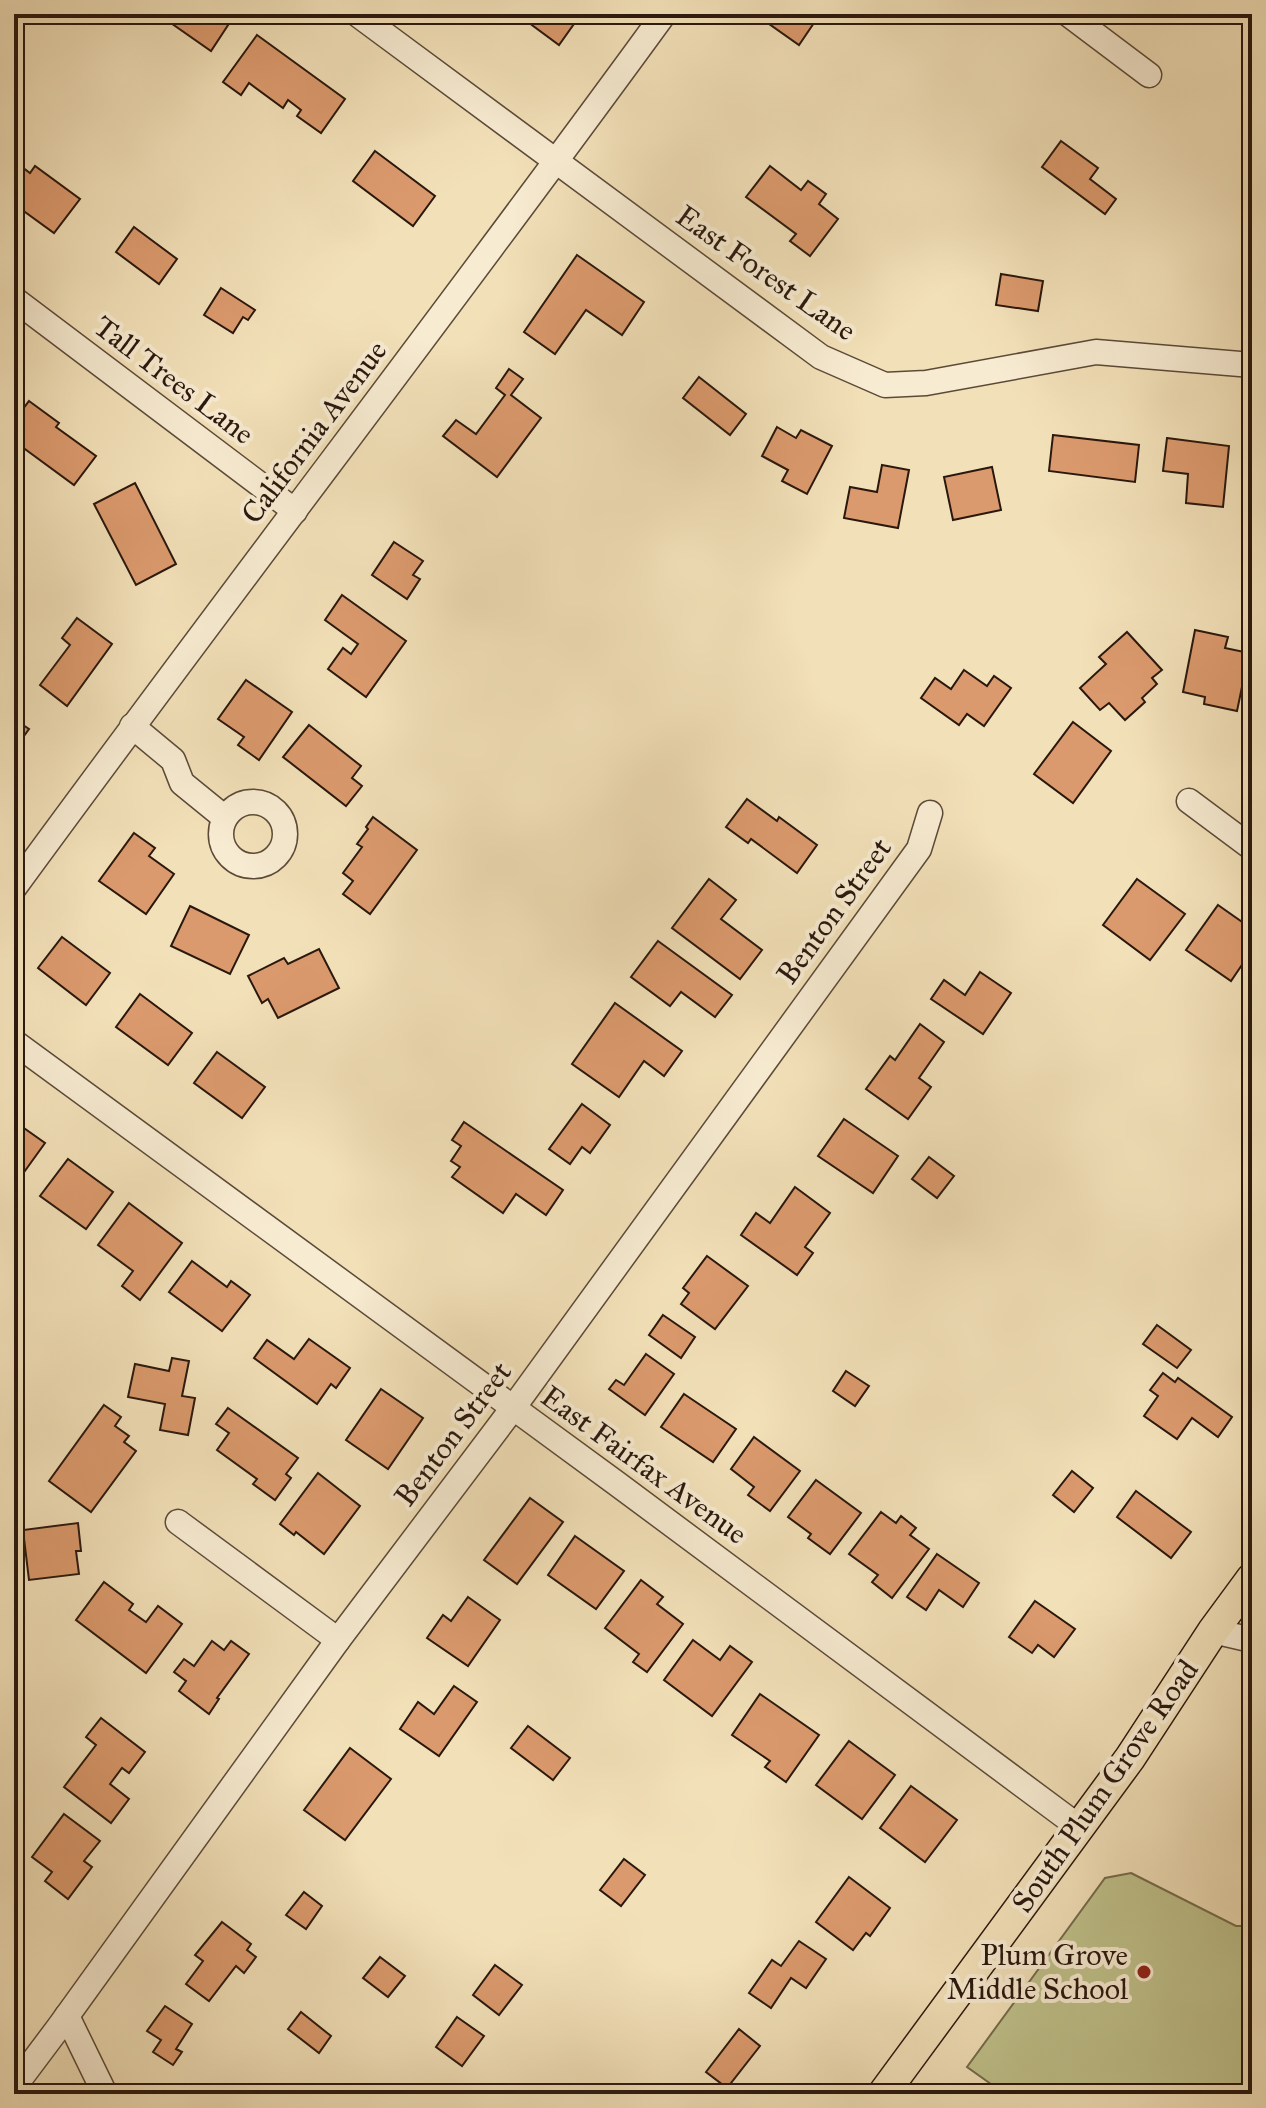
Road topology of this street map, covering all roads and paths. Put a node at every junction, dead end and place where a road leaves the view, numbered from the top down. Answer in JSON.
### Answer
{"nodes":[{"id":1,"x":357,"y":14,"type":"edge"},
{"id":2,"x":664,"y":14,"type":"edge"},
{"id":3,"x":1068,"y":14,"type":"edge"},
{"id":4,"x":1149,"y":75,"type":"dead end"},
{"id":5,"x":556,"y":161,"type":"junction"},
{"id":6,"x":14,"y":299,"type":"edge"},
{"id":7,"x":1252,"y":365,"type":"edge"},
{"id":8,"x":295,"y":511,"type":"junction"},
{"id":9,"x":132,"y":726,"type":"junction"},
{"id":10,"x":1189,"y":801,"type":"dead end"},
{"id":11,"x":930,"y":813,"type":"dead end"},
{"id":12,"x":225,"y":818,"type":"dead end"},
{"id":13,"x":1252,"y":848,"type":"edge"},
{"id":14,"x":14,"y":888,"type":"edge"},
{"id":15,"x":14,"y":1042,"type":"edge"},
{"id":16,"x":513,"y":1408,"type":"junction"},
{"id":17,"x":178,"y":1522,"type":"dead end"},
{"id":18,"x":1252,"y":1578,"type":"edge"},
{"id":19,"x":1213,"y":1631,"type":"junction"},
{"id":20,"x":338,"y":1640,"type":"junction"},
{"id":21,"x":1252,"y":1640,"type":"edge"},
{"id":22,"x":1079,"y":1827,"type":"junction"},
{"id":23,"x":67,"y":2016,"type":"junction"},
{"id":24,"x":14,"y":2087,"type":"edge"},
{"id":25,"x":888,"y":2092,"type":"edge"},
{"id":26,"x":105,"y":2094,"type":"edge"}],
"edges":[{"from":1,"to":5,"type":"street","name":"East Forest Lane"},
{"from":2,"to":5,"type":"street","name":"California Avenue"},
{"from":3,"to":4,"type":"street"},
{"from":5,"to":7,"type":"street","name":"East Forest Lane"},
{"from":5,"to":8,"type":"street","name":"California Avenue"},
{"from":6,"to":8,"type":"street","name":"Tall Trees Lane"},
{"from":8,"to":9,"type":"street","name":"California Avenue"},
{"from":9,"to":12,"type":"street"},
{"from":9,"to":14,"type":"street","name":"California Avenue"},
{"from":10,"to":13,"type":"street"},
{"from":11,"to":16,"type":"street","name":"Benton Street"},
{"from":15,"to":16,"type":"street","name":"East Fairfax Avenue"},
{"from":16,"to":20,"type":"street","name":"Benton Street"},
{"from":16,"to":22,"type":"street","name":"East Fairfax Avenue"},
{"from":17,"to":20,"type":"street"},
{"from":18,"to":19,"type":"main road","name":"South Plum Grove Road"},
{"from":19,"to":21,"type":"street"},
{"from":19,"to":22,"type":"main road","name":"South Plum Grove Road"},
{"from":20,"to":23,"type":"street","name":"Benton Street"},
{"from":22,"to":25,"type":"main road","name":"South Plum Grove Road"},
{"from":23,"to":24,"type":"street","name":"Benton Street"},
{"from":23,"to":26,"type":"street"}]}
